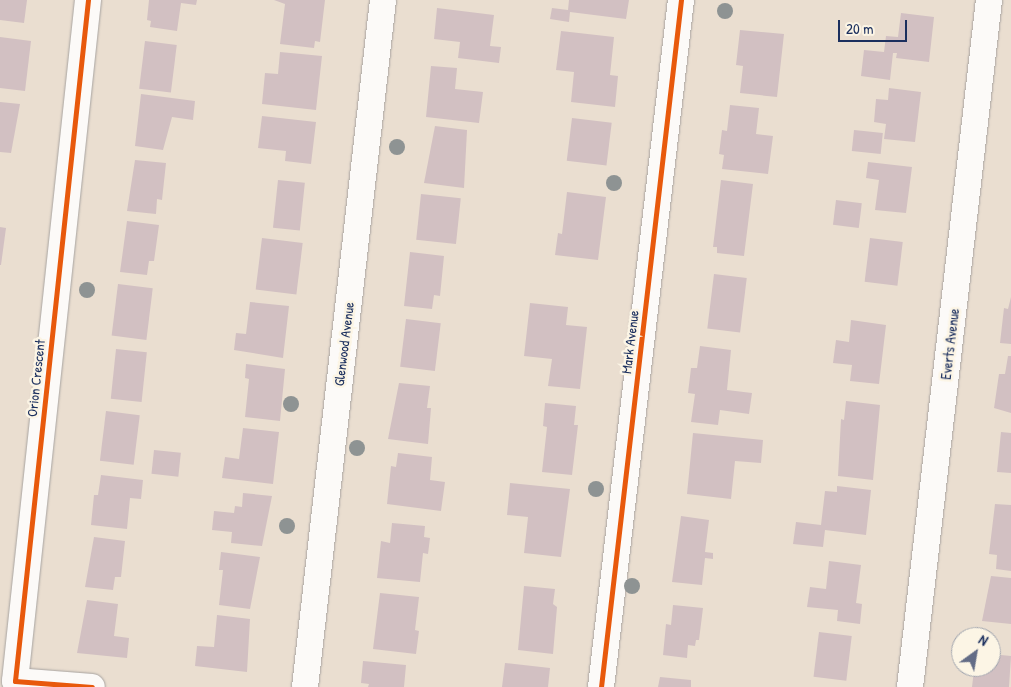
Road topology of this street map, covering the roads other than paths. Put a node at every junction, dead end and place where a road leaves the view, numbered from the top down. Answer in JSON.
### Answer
{"nodes":[{"id":1,"x":88,"y":0,"type":"edge"},
{"id":2,"x":383,"y":0,"type":"edge"},
{"id":3,"x":681,"y":0,"type":"edge"},
{"id":4,"x":989,"y":0,"type":"edge"},
{"id":5,"x":92,"y":687,"type":"edge"},
{"id":6,"x":305,"y":687,"type":"edge"},
{"id":7,"x":601,"y":687,"type":"edge"},
{"id":8,"x":910,"y":687,"type":"edge"}],
"edges":[{"from":1,"to":5,"type":"street","name":"Orion Crescent"},
{"from":2,"to":6,"type":"street","name":"Glenwood Avenue"},
{"from":3,"to":7,"type":"street","name":"Mark Avenue"},
{"from":4,"to":8,"type":"street","name":"Everts Avenue"}]}
